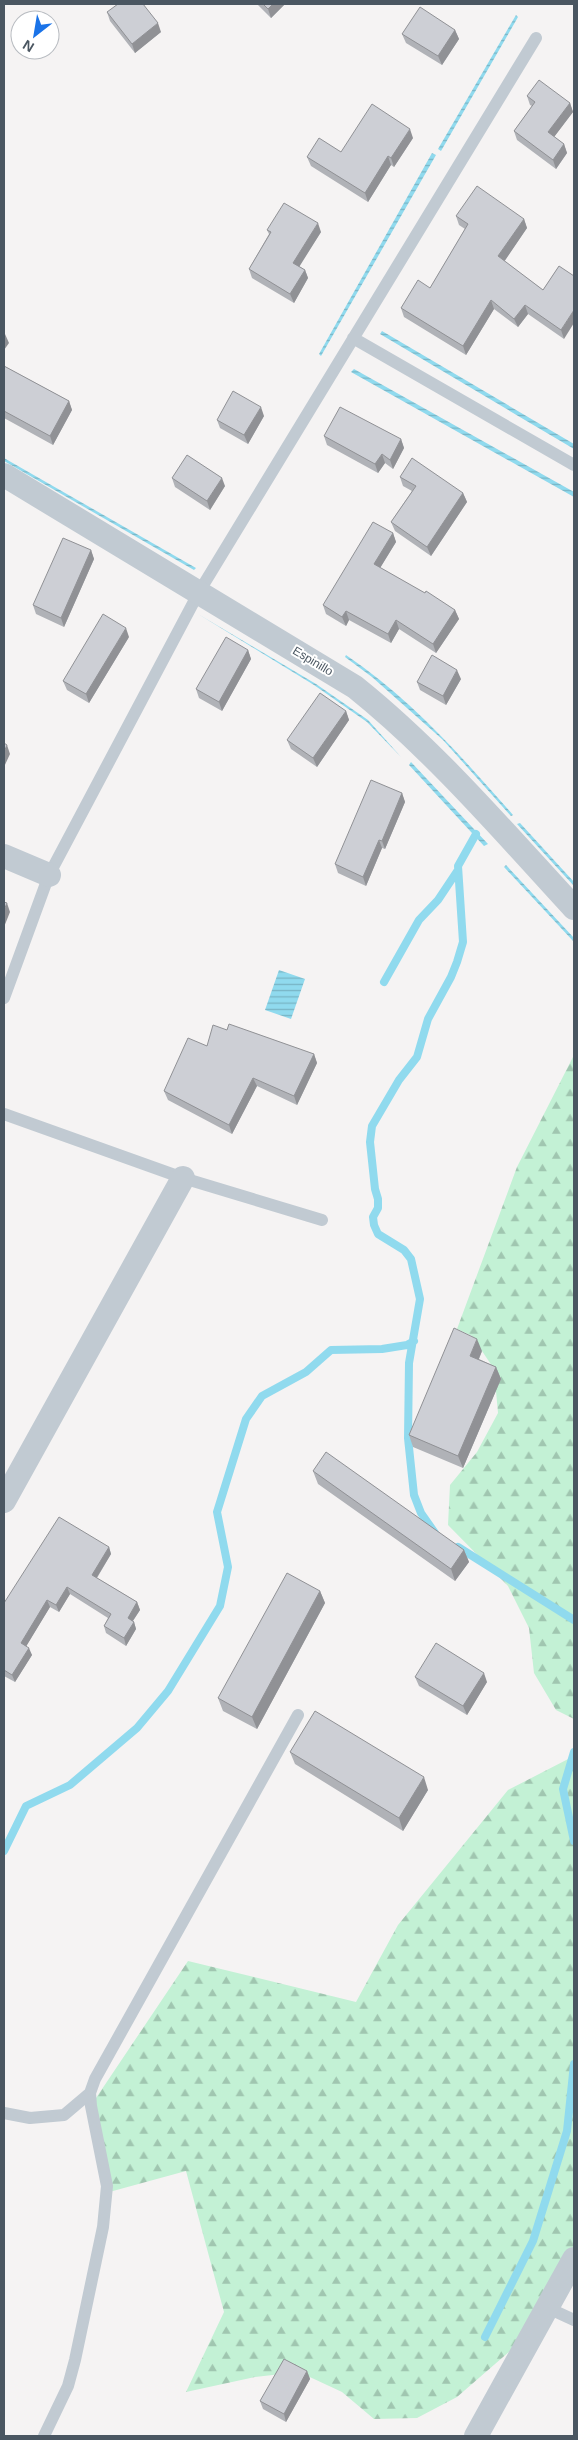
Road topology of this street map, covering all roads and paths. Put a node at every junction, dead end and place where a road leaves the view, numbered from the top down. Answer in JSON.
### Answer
{"nodes":[{"id":1,"x":536,"y":38,"type":"dead end"},
{"id":2,"x":353,"y":338,"type":"junction"},
{"id":3,"x":574,"y":465,"type":"edge"},
{"id":4,"x":4,"y":475,"type":"edge"},
{"id":5,"x":198,"y":592,"type":"junction"},
{"id":6,"x":4,"y":856,"type":"edge"},
{"id":7,"x":49,"y":875,"type":"junction"},
{"id":8,"x":574,"y":908,"type":"edge"},
{"id":9,"x":4,"y":998,"type":"edge"},
{"id":10,"x":4,"y":1114,"type":"edge"},
{"id":11,"x":183,"y":1178,"type":"junction"},
{"id":12,"x":322,"y":1220,"type":"dead end"},
{"id":13,"x":4,"y":1501,"type":"edge"},
{"id":14,"x":298,"y":1715,"type":"dead end"},
{"id":15,"x":90,"y":2093,"type":"junction"},
{"id":16,"x":4,"y":2113,"type":"edge"},
{"id":17,"x":574,"y":2259,"type":"edge"},
{"id":18,"x":548,"y":2308,"type":"junction"},
{"id":19,"x":574,"y":2320,"type":"edge"},
{"id":20,"x":44,"y":2436,"type":"edge"},
{"id":21,"x":476,"y":2436,"type":"edge"}],
"edges":[{"from":1,"to":2,"type":"lane"},
{"from":2,"to":3,"type":"lane"},
{"from":2,"to":5,"type":"lane"},
{"from":4,"to":5,"type":"street","name":"Espinillo"},
{"from":5,"to":7,"type":"lane"},
{"from":5,"to":8,"type":"street","name":"Espinillo"},
{"from":6,"to":7,"type":"street"},
{"from":7,"to":9,"type":"lane"},
{"from":10,"to":11,"type":"lane"},
{"from":11,"to":12,"type":"lane"},
{"from":11,"to":13,"type":"street"},
{"from":14,"to":15,"type":"lane"},
{"from":15,"to":16,"type":"lane"},
{"from":15,"to":20,"type":"lane"},
{"from":17,"to":18,"type":"street"},
{"from":18,"to":19,"type":"lane"},
{"from":18,"to":21,"type":"street"}]}
